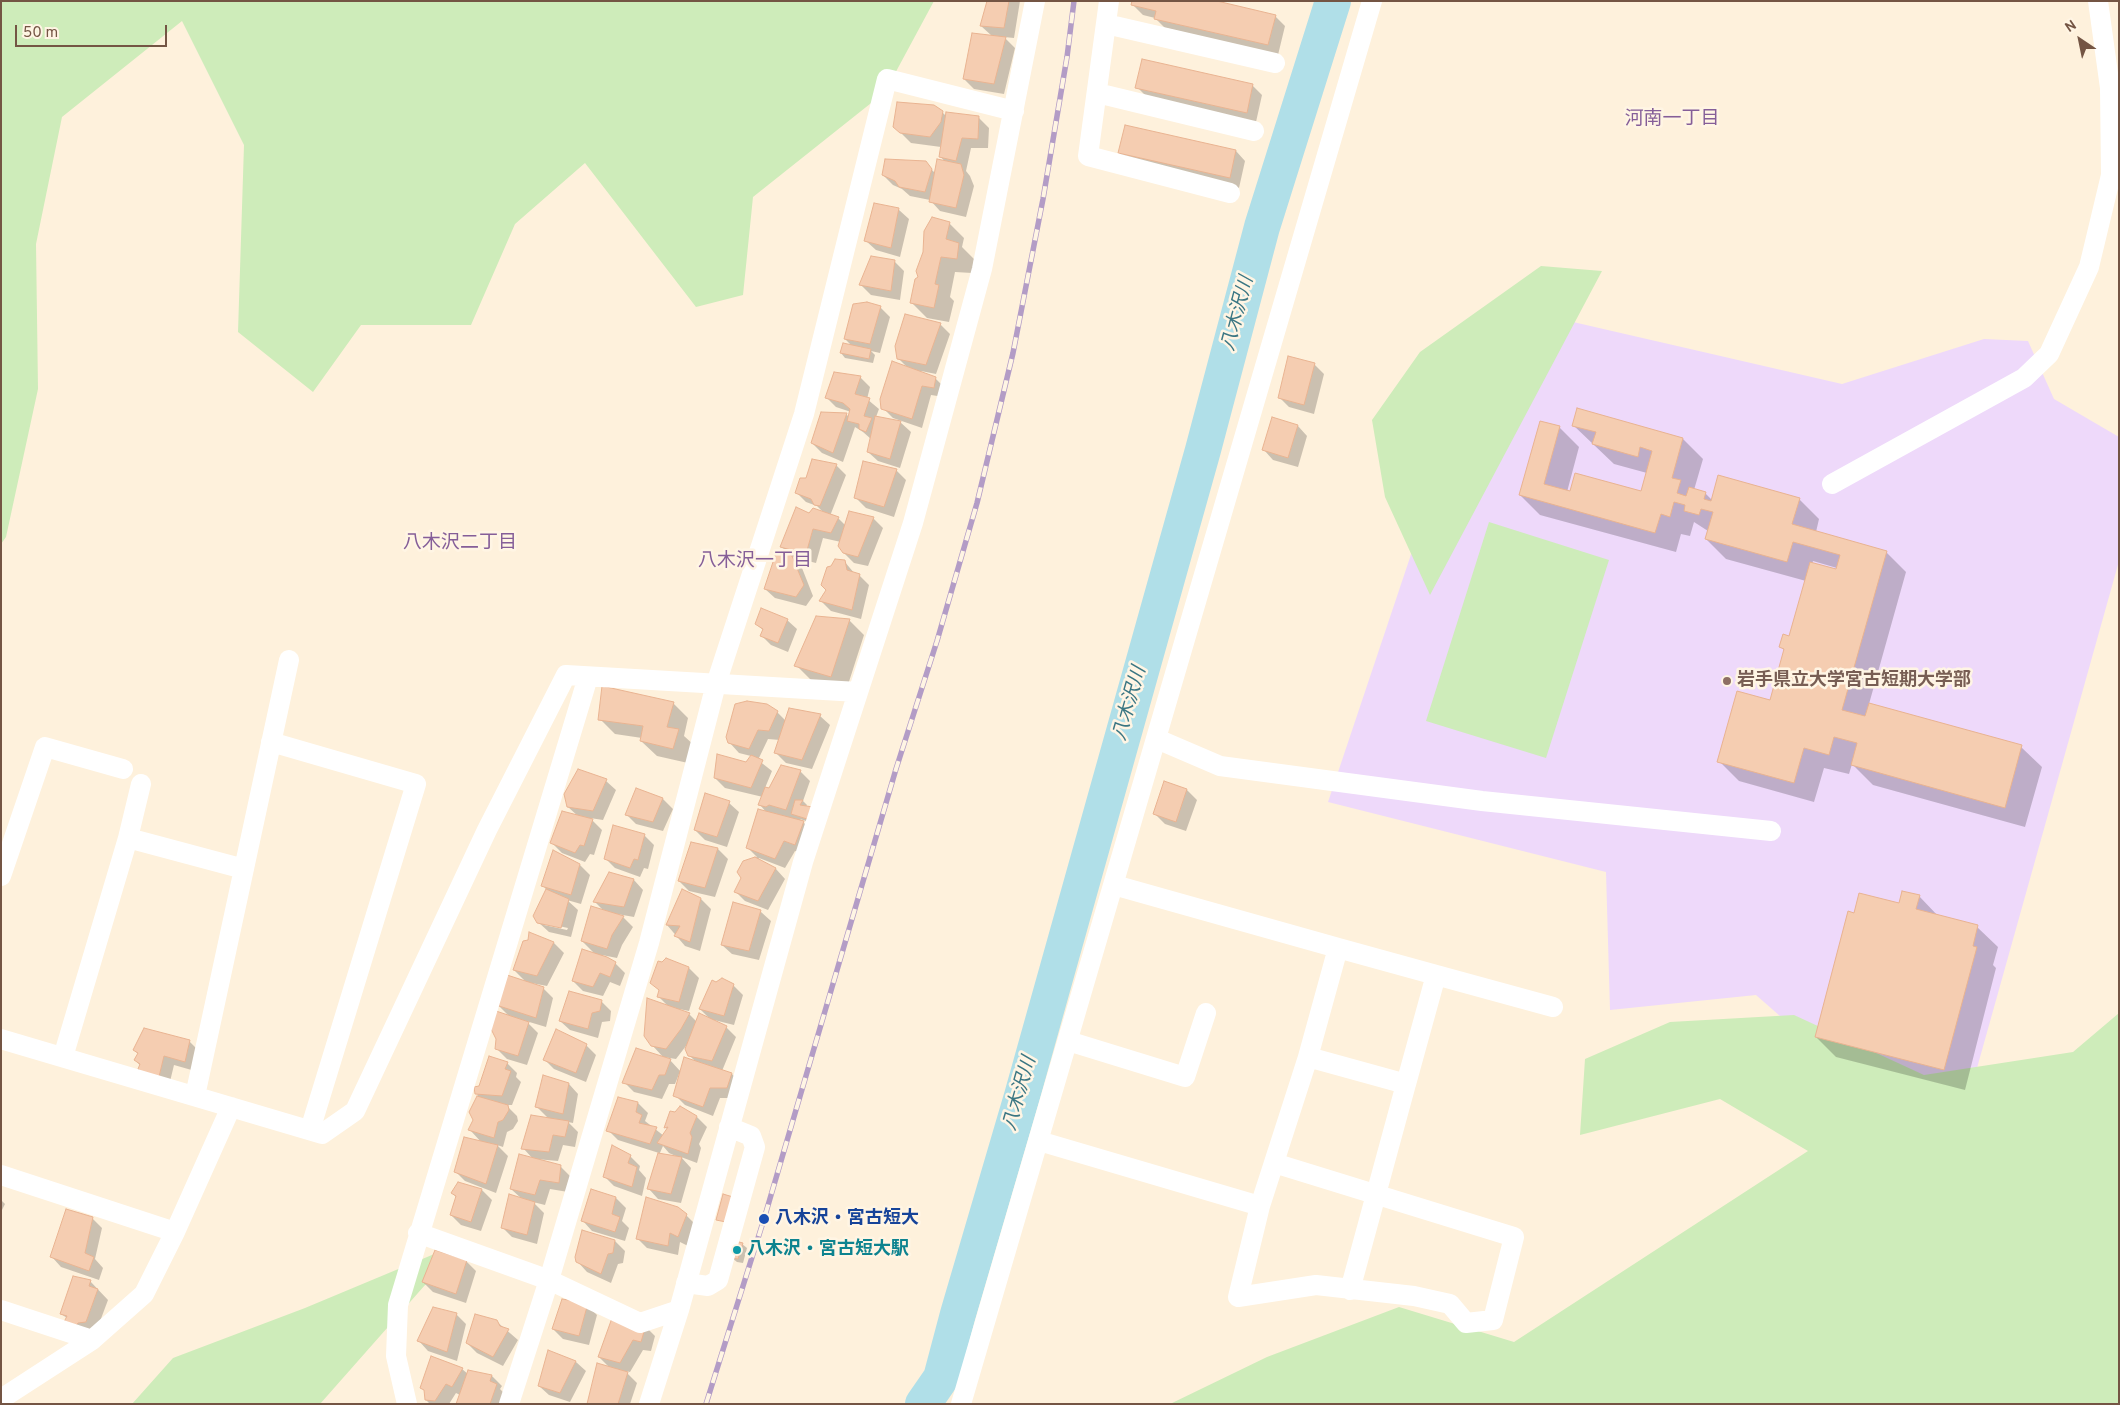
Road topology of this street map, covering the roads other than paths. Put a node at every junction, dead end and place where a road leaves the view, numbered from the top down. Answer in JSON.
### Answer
{"nodes":[{"id":1,"x":1035,"y":1,"type":"edge"},
{"id":2,"x":1109,"y":1,"type":"edge"},
{"id":3,"x":1372,"y":1,"type":"edge"},
{"id":4,"x":2098,"y":1,"type":"edge"},
{"id":5,"x":1106,"y":24,"type":"junction"},
{"id":6,"x":1275,"y":63,"type":"dead end"},
{"id":7,"x":1097,"y":92,"type":"junction"},
{"id":8,"x":1014,"y":111,"type":"junction"},
{"id":9,"x":1254,"y":131,"type":"dead end"},
{"id":10,"x":1230,"y":193,"type":"dead end"},
{"id":11,"x":1832,"y":484,"type":"dead end"},
{"id":12,"x":289,"y":660,"type":"dead end"},
{"id":13,"x":588,"y":677,"type":"junction"},
{"id":14,"x":716,"y":684,"type":"junction"},
{"id":15,"x":858,"y":692,"type":"junction"},
{"id":16,"x":1157,"y":739,"type":"junction"},
{"id":17,"x":271,"y":742,"type":"junction"},
{"id":18,"x":123,"y":769,"type":"dead end"},
{"id":19,"x":141,"y":784,"type":"dead end"},
{"id":20,"x":1771,"y":831,"type":"dead end"},
{"id":21,"x":128,"y":838,"type":"junction"},
{"id":22,"x":244,"y":869,"type":"junction"},
{"id":23,"x":1,"y":876,"type":"edge"},
{"id":24,"x":1114,"y":885,"type":"junction"},
{"id":25,"x":1338,"y":948,"type":"junction"},
{"id":26,"x":1436,"y":975,"type":"junction"},
{"id":27,"x":1554,"y":1007,"type":"dead end"},
{"id":28,"x":1206,"y":1012,"type":"dead end"},
{"id":29,"x":1,"y":1039,"type":"edge"},
{"id":30,"x":1068,"y":1041,"type":"junction"},
{"id":31,"x":62,"y":1057,"type":"junction"},
{"id":32,"x":1308,"y":1057,"type":"junction"},
{"id":33,"x":1406,"y":1084,"type":"junction"},
{"id":34,"x":195,"y":1096,"type":"junction"},
{"id":35,"x":232,"y":1107,"type":"junction"},
{"id":36,"x":730,"y":1127,"type":"junction"},
{"id":37,"x":310,"y":1130,"type":"junction"},
{"id":38,"x":1039,"y":1141,"type":"junction"},
{"id":39,"x":1274,"y":1163,"type":"junction"},
{"id":40,"x":1,"y":1175,"type":"edge"},
{"id":41,"x":1376,"y":1194,"type":"junction"},
{"id":42,"x":1260,"y":1206,"type":"junction"},
{"id":43,"x":175,"y":1232,"type":"junction"},
{"id":44,"x":418,"y":1233,"type":"junction"},
{"id":45,"x":549,"y":1280,"type":"junction"},
{"id":46,"x":686,"y":1283,"type":"junction"},
{"id":47,"x":1350,"y":1290,"type":"junction"},
{"id":48,"x":1,"y":1310,"type":"edge"},
{"id":49,"x":679,"y":1310,"type":"junction"},
{"id":50,"x":92,"y":1340,"type":"junction"},
{"id":51,"x":1,"y":1399,"type":"edge"},
{"id":52,"x":407,"y":1404,"type":"edge"},
{"id":53,"x":509,"y":1404,"type":"edge"},
{"id":54,"x":650,"y":1404,"type":"edge"},
{"id":55,"x":961,"y":1404,"type":"edge"}],
"edges":[{"from":1,"to":8,"type":"street"},
{"from":2,"to":5,"type":"street"},
{"from":3,"to":16,"type":"street"},
{"from":4,"to":11,"type":"street"},
{"from":5,"to":6,"type":"street"},
{"from":5,"to":7,"type":"street"},
{"from":7,"to":9,"type":"street"},
{"from":7,"to":10,"type":"street"},
{"from":8,"to":14,"type":"street"},
{"from":8,"to":15,"type":"street"},
{"from":12,"to":17,"type":"street"},
{"from":13,"to":14,"type":"street"},
{"from":13,"to":37,"type":"street"},
{"from":13,"to":44,"type":"street"},
{"from":14,"to":15,"type":"street"},
{"from":14,"to":45,"type":"street"},
{"from":15,"to":36,"type":"street"},
{"from":16,"to":20,"type":"street"},
{"from":16,"to":24,"type":"street"},
{"from":17,"to":22,"type":"street"},
{"from":17,"to":37,"type":"street"},
{"from":18,"to":23,"type":"street"},
{"from":19,"to":21,"type":"street"},
{"from":21,"to":22,"type":"street"},
{"from":21,"to":31,"type":"street"},
{"from":22,"to":34,"type":"street"},
{"from":24,"to":25,"type":"street"},
{"from":24,"to":30,"type":"street"},
{"from":25,"to":26,"type":"street"},
{"from":25,"to":32,"type":"street"},
{"from":26,"to":27,"type":"street"},
{"from":26,"to":33,"type":"street"},
{"from":28,"to":30,"type":"street"},
{"from":29,"to":31,"type":"street"},
{"from":30,"to":38,"type":"street"},
{"from":31,"to":34,"type":"street"},
{"from":32,"to":33,"type":"street"},
{"from":32,"to":39,"type":"street"},
{"from":33,"to":41,"type":"street"},
{"from":34,"to":35,"type":"street"},
{"from":35,"to":37,"type":"street"},
{"from":35,"to":43,"type":"street"},
{"from":36,"to":46,"type":"street"},
{"from":36,"to":46,"type":"street"},
{"from":38,"to":42,"type":"street"},
{"from":38,"to":55,"type":"street"},
{"from":39,"to":41,"type":"street"},
{"from":39,"to":42,"type":"street"},
{"from":40,"to":43,"type":"street"},
{"from":41,"to":47,"type":"street"},
{"from":41,"to":47,"type":"street"},
{"from":42,"to":47,"type":"street"},
{"from":43,"to":50,"type":"street"},
{"from":44,"to":45,"type":"street"},
{"from":44,"to":52,"type":"street"},
{"from":45,"to":49,"type":"street"},
{"from":45,"to":53,"type":"street"},
{"from":46,"to":49,"type":"street"},
{"from":48,"to":50,"type":"street"},
{"from":49,"to":54,"type":"street"},
{"from":50,"to":51,"type":"street"}]}
